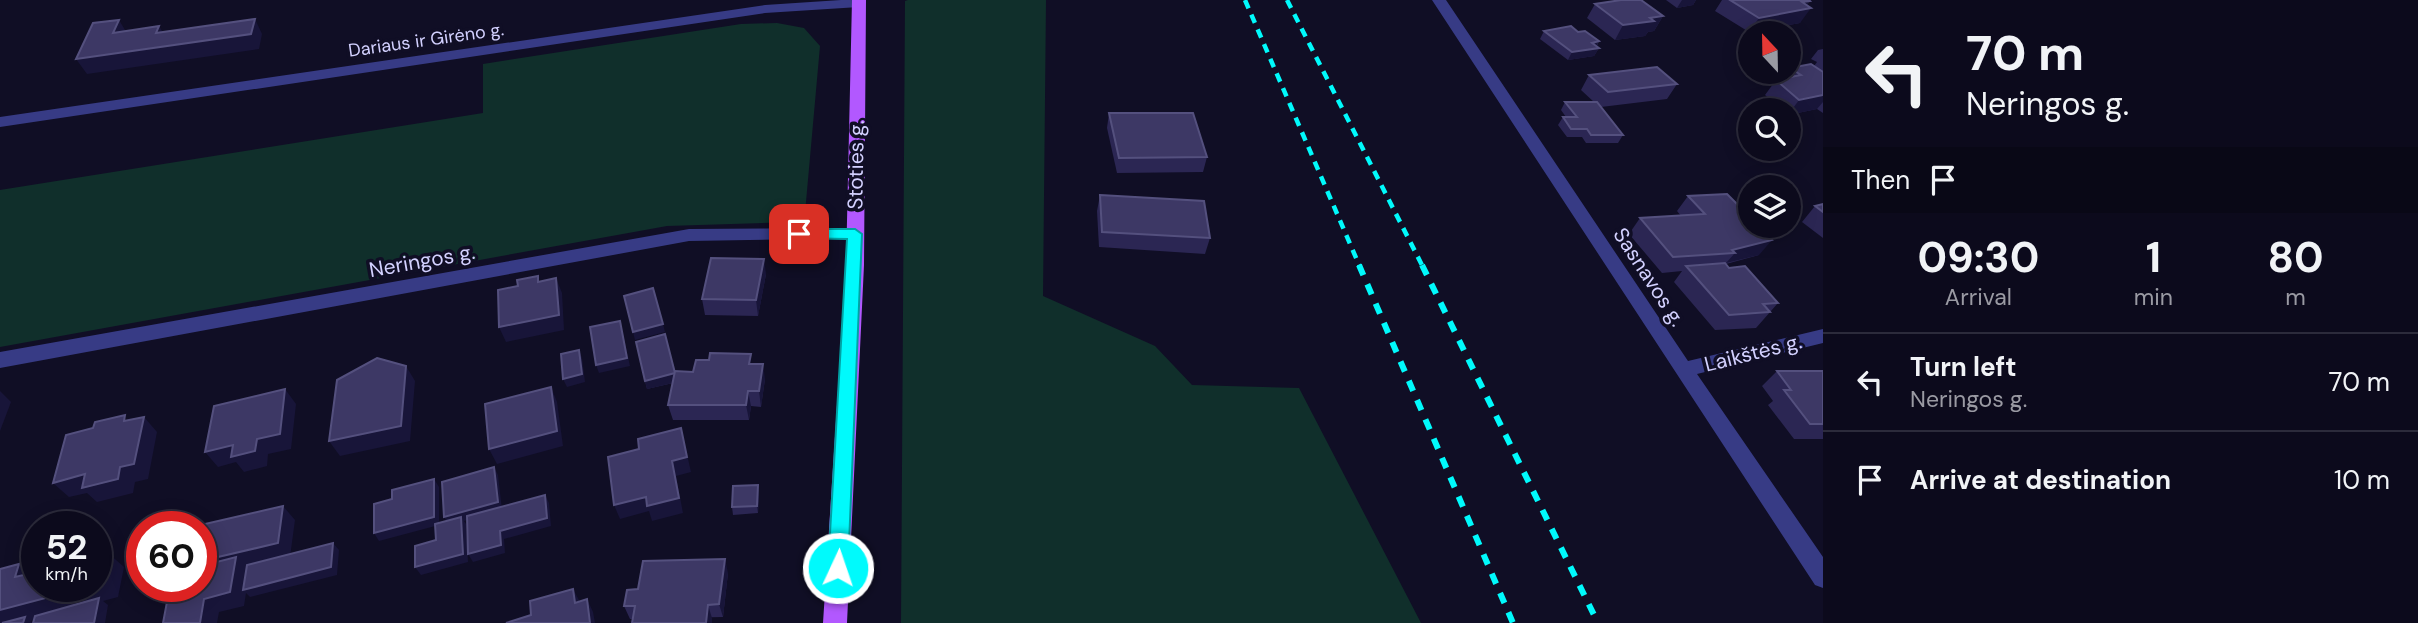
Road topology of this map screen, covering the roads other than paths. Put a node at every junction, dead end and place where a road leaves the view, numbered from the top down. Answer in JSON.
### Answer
{"nodes":[{"id":1,"x":1439,"y":0,"type":"edge"},
{"id":2,"x":859,"y":1,"type":"edge"},
{"id":3,"x":0,"y":122,"type":"edge"},
{"id":4,"x":855,"y":234,"type":"junction"},
{"id":5,"x":1823,"y":336,"type":"edge"},
{"id":6,"x":0,"y":360,"type":"edge"},
{"id":7,"x":1683,"y":370,"type":"junction"},
{"id":8,"x":1823,"y":577,"type":"edge"},
{"id":9,"x":835,"y":623,"type":"edge"}],
"edges":[{"from":1,"to":7,"type":"street","name":"Sasnavos g."},
{"from":2,"to":3,"type":"street","name":"Dariaus ir Girėno g."},
{"from":2,"to":4,"type":"main road","name":"Stoties g."},
{"from":4,"to":6,"type":"street","name":"Neringos g."},
{"from":4,"to":9,"type":"main road","name":"Stoties g."},
{"from":5,"to":7,"type":"street","name":"Laikštės g."},
{"from":7,"to":8,"type":"street","name":"Sasnavos g."}]}
